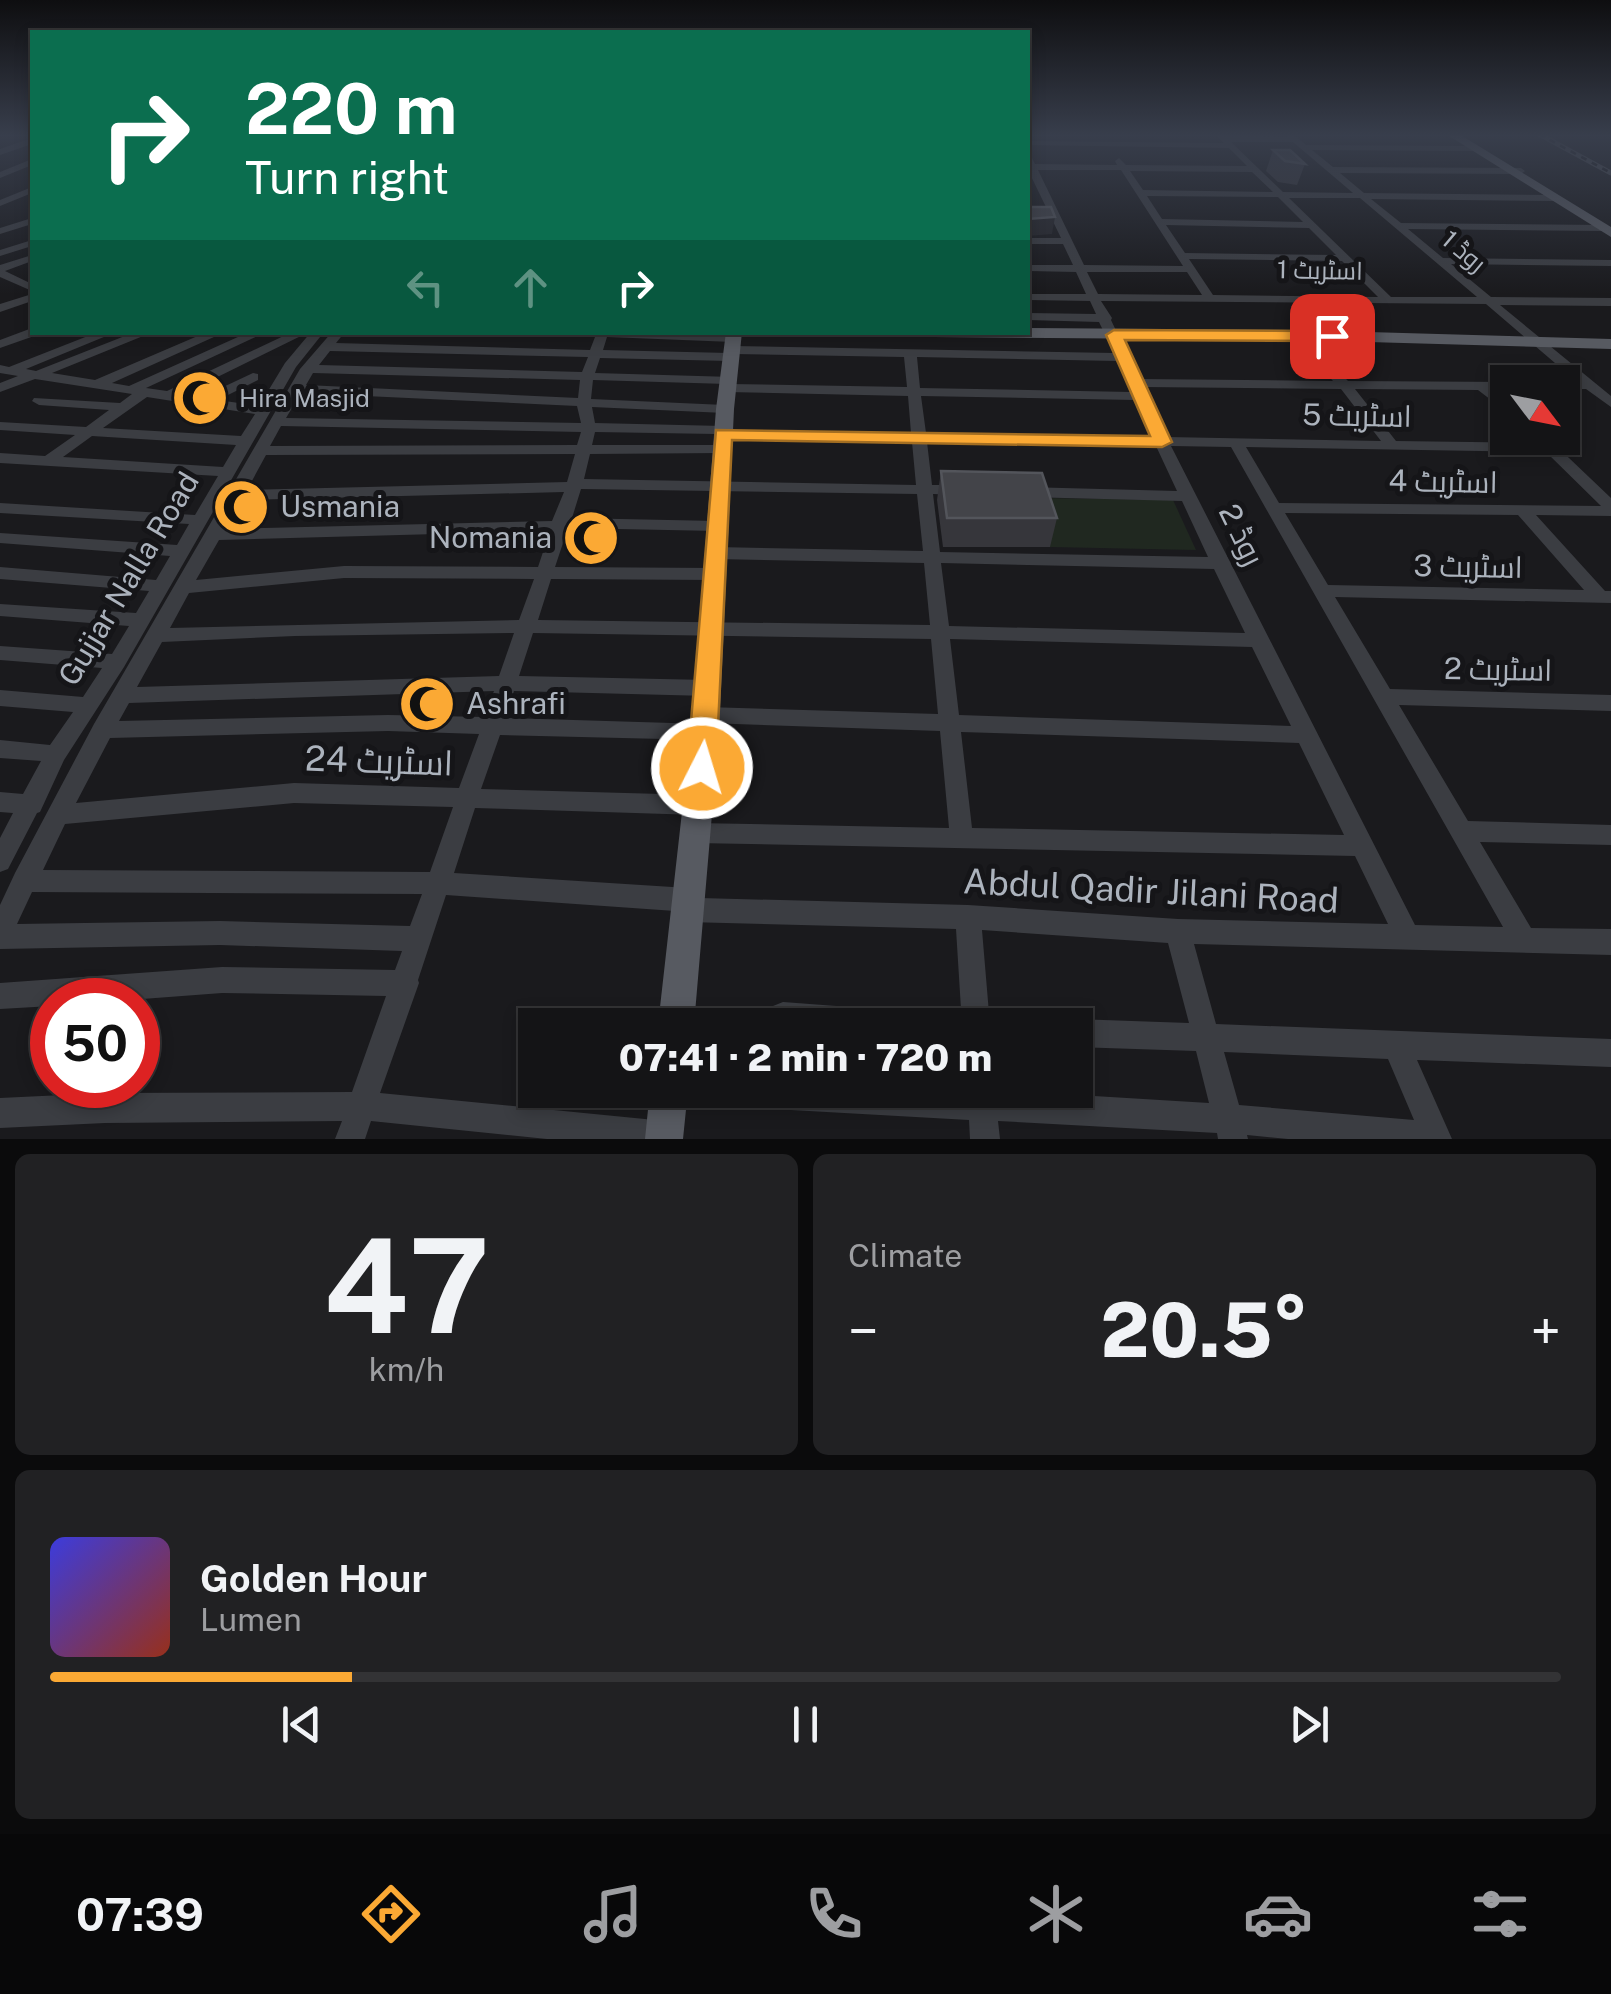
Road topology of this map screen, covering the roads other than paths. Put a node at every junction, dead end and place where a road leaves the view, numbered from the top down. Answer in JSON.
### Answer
{"nodes":[{"id":1,"x":1037,"y":187,"type":"edge"},
{"id":2,"x":1136,"y":187,"type":"edge"},
{"id":3,"x":1270,"y":187,"type":"edge"},
{"id":4,"x":1352,"y":187,"type":"edge"},
{"id":5,"x":1538,"y":187,"type":"edge"},
{"id":6,"x":1542,"y":187,"type":"edge"},
{"id":7,"x":0,"y":190,"type":"edge"},
{"id":8,"x":30,"y":191,"type":"edge"},
{"id":9,"x":1140,"y":193,"type":"junction"},
{"id":10,"x":1278,"y":195,"type":"junction"},
{"id":11,"x":16,"y":196,"type":"junction"},
{"id":12,"x":1363,"y":196,"type":"junction"},
{"id":13,"x":30,"y":198,"type":"edge"},
{"id":14,"x":1553,"y":198,"type":"junction"},
{"id":15,"x":0,"y":203,"type":"edge"},
{"id":16,"x":30,"y":211,"type":"edge"},
{"id":17,"x":1586,"y":214,"type":"junction"},
{"id":18,"x":0,"y":220,"type":"edge"},
{"id":19,"x":30,"y":222,"type":"edge"},
{"id":20,"x":1158,"y":222,"type":"junction"},
{"id":21,"x":1312,"y":225,"type":"junction"},
{"id":22,"x":1398,"y":226,"type":"junction"},
{"id":23,"x":1608,"y":229,"type":"edge"},
{"id":24,"x":0,"y":231,"type":"edge"},
{"id":25,"x":1030,"y":241,"type":"edge"},
{"id":26,"x":1066,"y":241,"type":"junction"},
{"id":27,"x":30,"y":243,"type":"edge"},
{"id":28,"x":0,"y":253,"type":"edge"},
{"id":29,"x":1184,"y":256,"type":"junction"},
{"id":30,"x":1344,"y":258,"type":"junction"},
{"id":31,"x":30,"y":259,"type":"edge"},
{"id":32,"x":1440,"y":261,"type":"junction"},
{"id":33,"x":1611,"y":263,"type":"edge"},
{"id":34,"x":1030,"y":268,"type":"edge"},
{"id":35,"x":1081,"y":269,"type":"junction"},
{"id":36,"x":1192,"y":269,"type":"junction"},
{"id":37,"x":2,"y":273,"type":"edge"},
{"id":38,"x":30,"y":278,"type":"edge"},
{"id":39,"x":30,"y":287,"type":"edge"},
{"id":40,"x":1208,"y":296,"type":"junction"},
{"id":41,"x":1030,"y":297,"type":"edge"},
{"id":42,"x":30,"y":298,"type":"edge"},
{"id":43,"x":1095,"y":298,"type":"junction"},
{"id":44,"x":1388,"y":299,"type":"junction"},
{"id":45,"x":1488,"y":301,"type":"junction"},
{"id":46,"x":1611,"y":302,"type":"edge"},
{"id":47,"x":0,"y":308,"type":"edge"},
{"id":48,"x":1030,"y":317,"type":"edge"},
{"id":49,"x":1110,"y":326,"type":"junction"},
{"id":50,"x":1030,"y":329,"type":"edge"},
{"id":51,"x":30,"y":332,"type":"edge"},
{"id":52,"x":102,"y":335,"type":"edge"},
{"id":53,"x":139,"y":335,"type":"edge"},
{"id":54,"x":212,"y":335,"type":"edge"},
{"id":55,"x":254,"y":335,"type":"edge"},
{"id":56,"x":297,"y":335,"type":"edge"},
{"id":57,"x":1298,"y":335,"type":"junction"},
{"id":58,"x":1,"y":336,"type":"edge"},
{"id":59,"x":600,"y":339,"type":"edge"},
{"id":60,"x":322,"y":340,"type":"edge"},
{"id":61,"x":1540,"y":342,"type":"junction"},
{"id":62,"x":1611,"y":344,"type":"edge"},
{"id":63,"x":910,"y":354,"type":"junction"},
{"id":64,"x":1123,"y":357,"type":"junction"},
{"id":65,"x":307,"y":369,"type":"junction"},
{"id":66,"x":4,"y":371,"type":"edge"},
{"id":67,"x":37,"y":374,"type":"junction"},
{"id":68,"x":253,"y":377,"type":"dead end"},
{"id":69,"x":587,"y":377,"type":"junction"},
{"id":70,"x":99,"y":384,"type":"junction"},
{"id":71,"x":1345,"y":386,"type":"junction"},
{"id":72,"x":1482,"y":386,"type":"junction"},
{"id":73,"x":1490,"y":386,"type":"edge"},
{"id":74,"x":728,"y":387,"type":"edge"},
{"id":75,"x":0,"y":388,"type":"edge"},
{"id":76,"x":297,"y":389,"type":"junction"},
{"id":77,"x":1139,"y":389,"type":"junction"},
{"id":78,"x":138,"y":391,"type":"junction"},
{"id":79,"x":913,"y":392,"type":"junction"},
{"id":80,"x":1490,"y":393,"type":"edge"},
{"id":81,"x":1603,"y":394,"type":"edge"},
{"id":82,"x":168,"y":396,"type":"junction"},
{"id":83,"x":39,"y":401,"type":"dead end"},
{"id":84,"x":205,"y":402,"type":"junction"},
{"id":85,"x":584,"y":404,"type":"junction"},
{"id":86,"x":123,"y":407,"type":"junction"},
{"id":87,"x":269,"y":416,"type":"junction"},
{"id":88,"x":0,"y":426,"type":"edge"},
{"id":89,"x":89,"y":432,"type":"junction"},
{"id":90,"x":586,"y":438,"type":"junction"},
{"id":91,"x":920,"y":438,"type":"junction"},
{"id":92,"x":1162,"y":442,"type":"junction"},
{"id":93,"x":1236,"y":443,"type":"junction"},
{"id":94,"x":1390,"y":443,"type":"junction"},
{"id":95,"x":1490,"y":443,"type":"edge"},
{"id":96,"x":252,"y":446,"type":"junction"},
{"id":97,"x":1557,"y":455,"type":"edge"},
{"id":98,"x":0,"y":458,"type":"edge"},
{"id":99,"x":48,"y":462,"type":"junction"},
{"id":100,"x":225,"y":472,"type":"junction"},
{"id":101,"x":720,"y":484,"type":"junction"},
{"id":102,"x":574,"y":486,"type":"junction"},
{"id":103,"x":926,"y":489,"type":"junction"},
{"id":104,"x":982,"y":491,"type":"edge"},
{"id":105,"x":1001,"y":491,"type":"edge"},
{"id":106,"x":238,"y":494,"type":"junction"},
{"id":107,"x":1190,"y":496,"type":"junction"},
{"id":108,"x":0,"y":508,"type":"edge"},
{"id":109,"x":1275,"y":508,"type":"junction"},
{"id":110,"x":1611,"y":509,"type":"edge"},
{"id":111,"x":1522,"y":510,"type":"junction"},
{"id":112,"x":558,"y":525,"type":"junction"},
{"id":113,"x":207,"y":527,"type":"junction"},
{"id":114,"x":0,"y":538,"type":"edge"},
{"id":115,"x":716,"y":551,"type":"junction"},
{"id":116,"x":178,"y":552,"type":"junction"},
{"id":117,"x":933,"y":558,"type":"junction"},
{"id":118,"x":1219,"y":563,"type":"junction"},
{"id":119,"x":542,"y":573,"type":"junction"},
{"id":120,"x":0,"y":574,"type":"edge"},
{"id":121,"x":158,"y":586,"type":"junction"},
{"id":122,"x":180,"y":588,"type":"junction"},
{"id":123,"x":1323,"y":592,"type":"junction"},
{"id":124,"x":1605,"y":597,"type":"edge"},
{"id":125,"x":0,"y":610,"type":"edge"},
{"id":126,"x":141,"y":620,"type":"junction"},
{"id":127,"x":525,"y":624,"type":"junction"},
{"id":128,"x":711,"y":626,"type":"junction"},
{"id":129,"x":942,"y":634,"type":"junction"},
{"id":130,"x":156,"y":635,"type":"junction"},
{"id":131,"x":1261,"y":640,"type":"junction"},
{"id":132,"x":0,"y":653,"type":"edge"},
{"id":133,"x":116,"y":662,"type":"junction"},
{"id":134,"x":506,"y":682,"type":"junction"},
{"id":135,"x":708,"y":688,"type":"junction"},
{"id":136,"x":121,"y":696,"type":"junction"},
{"id":137,"x":1383,"y":697,"type":"junction"},
{"id":138,"x":0,"y":698,"type":"edge"},
{"id":139,"x":1611,"y":703,"type":"edge"},
{"id":140,"x":86,"y":706,"type":"junction"},
{"id":141,"x":706,"y":724,"type":"junction"},
{"id":142,"x":948,"y":724,"type":"junction"},
{"id":143,"x":491,"y":726,"type":"junction"},
{"id":144,"x":101,"y":730,"type":"junction"},
{"id":145,"x":1308,"y":734,"type":"junction"},
{"id":146,"x":0,"y":749,"type":"edge"},
{"id":147,"x":56,"y":754,"type":"junction"},
{"id":148,"x":466,"y":800,"type":"junction"},
{"id":149,"x":0,"y":802,"type":"edge"},
{"id":150,"x":32,"y":805,"type":"junction"},
{"id":151,"x":698,"y":806,"type":"junction"},
{"id":152,"x":58,"y":815,"type":"junction"},
{"id":153,"x":1462,"y":831,"type":"junction"},
{"id":154,"x":695,"y":833,"type":"junction"},
{"id":155,"x":1611,"y":835,"type":"edge"},
{"id":156,"x":962,"y":838,"type":"junction"},
{"id":157,"x":1360,"y":846,"type":"junction"},
{"id":158,"x":0,"y":862,"type":"edge"},
{"id":159,"x":24,"y":881,"type":"junction"},
{"id":160,"x":439,"y":883,"type":"junction"},
{"id":161,"x":688,"y":905,"type":"junction"},
{"id":162,"x":968,"y":917,"type":"junction"},
{"id":163,"x":1178,"y":931,"type":"junction"},
{"id":164,"x":0,"y":934,"type":"edge"},
{"id":165,"x":1407,"y":936,"type":"junction"},
{"id":166,"x":420,"y":939,"type":"junction"},
{"id":167,"x":1524,"y":939,"type":"junction"},
{"id":168,"x":1611,"y":942,"type":"edge"},
{"id":169,"x":406,"y":983,"type":"junction"},
{"id":170,"x":0,"y":996,"type":"edge"},
{"id":171,"x":678,"y":1008,"type":"edge"},
{"id":172,"x":975,"y":1008,"type":"edge"},
{"id":173,"x":1093,"y":1033,"type":"edge"},
{"id":174,"x":1207,"y":1036,"type":"junction"},
{"id":175,"x":1397,"y":1046,"type":"junction"},
{"id":176,"x":1611,"y":1054,"type":"edge"},
{"id":177,"x":363,"y":1106,"type":"junction"},
{"id":178,"x":667,"y":1108,"type":"edge"},
{"id":179,"x":983,"y":1108,"type":"edge"},
{"id":180,"x":1062,"y":1108,"type":"edge"},
{"id":181,"x":0,"y":1113,"type":"edge"},
{"id":182,"x":1230,"y":1129,"type":"edge"},
{"id":183,"x":664,"y":1138,"type":"edge"},
{"id":184,"x":1437,"y":1138,"type":"edge"},
{"id":185,"x":350,"y":1139,"type":"edge"},
{"id":186,"x":985,"y":1139,"type":"edge"}],
"edges":[{"from":1,"to":26,"type":"street","name":"روڈ 2"},
{"from":2,"to":9,"type":"street"},
{"from":3,"to":10,"type":"street"},
{"from":4,"to":12,"type":"street","name":"روڈ 1"},
{"from":5,"to":14,"type":"main road"},
{"from":6,"to":17,"type":"main road"},
{"from":7,"to":11,"type":"street"},
{"from":8,"to":11,"type":"street"},
{"from":9,"to":10,"type":"street"},
{"from":9,"to":20,"type":"street"},
{"from":10,"to":12,"type":"street"},
{"from":10,"to":21,"type":"street"},
{"from":11,"to":13,"type":"street"},
{"from":11,"to":15,"type":"street"},
{"from":12,"to":14,"type":"street"},
{"from":12,"to":22,"type":"street","name":"روڈ 1"},
{"from":14,"to":17,"type":"main road"},
{"from":16,"to":18,"type":"street"},
{"from":17,"to":23,"type":"main road"},
{"from":19,"to":24,"type":"street"},
{"from":20,"to":21,"type":"street"},
{"from":20,"to":29,"type":"street"},
{"from":21,"to":30,"type":"street"},
{"from":22,"to":23,"type":"street"},
{"from":22,"to":32,"type":"street","name":"روڈ 1"},
{"from":25,"to":26,"type":"street"},
{"from":26,"to":35,"type":"street","name":"روڈ 2"},
{"from":27,"to":28,"type":"street"},
{"from":29,"to":30,"type":"street"},
{"from":29,"to":36,"type":"street"},
{"from":30,"to":44,"type":"street"},
{"from":31,"to":37,"type":"street"},
{"from":32,"to":33,"type":"street"},
{"from":32,"to":45,"type":"street","name":"روڈ 1"},
{"from":34,"to":35,"type":"street"},
{"from":35,"to":36,"type":"street"},
{"from":35,"to":43,"type":"street","name":"روڈ 2"},
{"from":36,"to":40,"type":"street"},
{"from":37,"to":38,"type":"street"},
{"from":37,"to":39,"type":"street"},
{"from":40,"to":43,"type":"street","name":"اسٹریٹ 1"},
{"from":40,"to":44,"type":"street","name":"اسٹریٹ 1"},
{"from":41,"to":43,"type":"street","name":"اسٹریٹ 1"},
{"from":42,"to":47,"type":"street"},
{"from":43,"to":49,"type":"street","name":"روڈ 2"},
{"from":44,"to":45,"type":"street","name":"اسٹریٹ 1"},
{"from":45,"to":46,"type":"street","name":"اسٹریٹ 1"},
{"from":45,"to":61,"type":"street","name":"روڈ 1"},
{"from":48,"to":49,"type":"street"},
{"from":49,"to":50,"type":"main road"},
{"from":49,"to":57,"type":"main road"},
{"from":49,"to":64,"type":"street","name":"روڈ 2"},
{"from":51,"to":58,"type":"street"},
{"from":52,"to":66,"type":"street"},
{"from":53,"to":67,"type":"street"},
{"from":54,"to":70,"type":"street"},
{"from":55,"to":78,"type":"street"},
{"from":56,"to":82,"type":"street"},
{"from":57,"to":61,"type":"main road"},
{"from":57,"to":71,"type":"street"},
{"from":59,"to":60,"type":"street"},
{"from":59,"to":69,"type":"street"},
{"from":59,"to":74,"type":"street"},
{"from":59,"to":74,"type":"street"},
{"from":60,"to":65,"type":"street"},
{"from":60,"to":87,"type":"street","name":"Gujjar Nalla Road"},
{"from":61,"to":62,"type":"main road"},
{"from":61,"to":81,"type":"street","name":"روڈ 1"},
{"from":63,"to":64,"type":"street"},
{"from":63,"to":74,"type":"street"},
{"from":63,"to":79,"type":"street"},
{"from":64,"to":77,"type":"street","name":"روڈ 2"},
{"from":65,"to":69,"type":"street"},
{"from":65,"to":76,"type":"street"},
{"from":66,"to":67,"type":"street"},
{"from":67,"to":70,"type":"street"},
{"from":67,"to":75,"type":"street"},
{"from":68,"to":84,"type":"street"},
{"from":69,"to":74,"type":"street"},
{"from":69,"to":85,"type":"street"},
{"from":70,"to":78,"type":"street"},
{"from":71,"to":72,"type":"street"},
{"from":71,"to":77,"type":"street"},
{"from":71,"to":94,"type":"street"},
{"from":72,"to":73,"type":"street"},
{"from":72,"to":80,"type":"street"},
{"from":74,"to":79,"type":"street"},
{"from":74,"to":85,"type":"street"},
{"from":74,"to":90,"type":"street"},
{"from":74,"to":91,"type":"street","name":"اسٹریٹ 5"},
{"from":74,"to":101,"type":"main road"},
{"from":76,"to":85,"type":"street"},
{"from":76,"to":87,"type":"street"},
{"from":77,"to":79,"type":"street"},
{"from":77,"to":92,"type":"street","name":"روڈ 2"},
{"from":78,"to":82,"type":"street"},
{"from":78,"to":86,"type":"street"},
{"from":79,"to":91,"type":"street"},
{"from":82,"to":84,"type":"street"},
{"from":83,"to":86,"type":"street"},
{"from":84,"to":87,"type":"street"},
{"from":85,"to":90,"type":"street"},
{"from":86,"to":89,"type":"street"},
{"from":87,"to":90,"type":"street"},
{"from":87,"to":96,"type":"street","name":"Gujjar Nalla Road"},
{"from":88,"to":89,"type":"street"},
{"from":89,"to":96,"type":"street"},
{"from":89,"to":99,"type":"street"},
{"from":90,"to":96,"type":"street"},
{"from":90,"to":102,"type":"street"},
{"from":91,"to":92,"type":"street","name":"اسٹریٹ 5"},
{"from":91,"to":103,"type":"street"},
{"from":92,"to":93,"type":"street","name":"اسٹریٹ 5"},
{"from":92,"to":107,"type":"street","name":"روڈ 2"},
{"from":93,"to":94,"type":"street","name":"اسٹریٹ 5"},
{"from":93,"to":109,"type":"street"},
{"from":94,"to":95,"type":"street","name":"اسٹریٹ 5"},
{"from":96,"to":100,"type":"street","name":"Gujjar Nalla Road"},
{"from":96,"to":106,"type":"street"},
{"from":97,"to":110,"type":"street"},
{"from":98,"to":99,"type":"street"},
{"from":99,"to":100,"type":"street"},
{"from":100,"to":113,"type":"street","name":"Gujjar Nalla Road"},
{"from":101,"to":102,"type":"street"},
{"from":101,"to":103,"type":"street"},
{"from":101,"to":115,"type":"main road"},
{"from":102,"to":106,"type":"street"},
{"from":102,"to":112,"type":"street"},
{"from":103,"to":104,"type":"street"},
{"from":103,"to":117,"type":"street"},
{"from":105,"to":107,"type":"street"},
{"from":106,"to":113,"type":"street"},
{"from":107,"to":118,"type":"street","name":"روڈ 2"},
{"from":108,"to":113,"type":"street"},
{"from":109,"to":111,"type":"street","name":"اسٹریٹ 4"},
{"from":109,"to":123,"type":"street"},
{"from":110,"to":111,"type":"street","name":"اسٹریٹ 4"},
{"from":111,"to":124,"type":"street"},
{"from":112,"to":113,"type":"street"},
{"from":112,"to":115,"type":"street"},
{"from":112,"to":119,"type":"street"},
{"from":113,"to":116,"type":"street","name":"Gujjar Nalla Road"},
{"from":113,"to":122,"type":"street"},
{"from":114,"to":116,"type":"street"},
{"from":115,"to":117,"type":"street"},
{"from":115,"to":119,"type":"street"},
{"from":115,"to":128,"type":"main road"},
{"from":116,"to":121,"type":"street","name":"Gujjar Nalla Road"},
{"from":117,"to":118,"type":"street"},
{"from":117,"to":129,"type":"street"},
{"from":118,"to":131,"type":"street","name":"روڈ 2"},
{"from":119,"to":122,"type":"street"},
{"from":119,"to":127,"type":"street"},
{"from":120,"to":121,"type":"street"},
{"from":121,"to":126,"type":"street","name":"Gujjar Nalla Road"},
{"from":122,"to":130,"type":"street"},
{"from":123,"to":124,"type":"street","name":"اسٹریٹ 3"},
{"from":123,"to":137,"type":"street"},
{"from":125,"to":126,"type":"street"},
{"from":126,"to":133,"type":"street","name":"Gujjar Nalla Road"},
{"from":127,"to":128,"type":"street"},
{"from":127,"to":130,"type":"street"},
{"from":127,"to":134,"type":"street"},
{"from":128,"to":129,"type":"street"},
{"from":128,"to":135,"type":"main road"},
{"from":129,"to":131,"type":"street"},
{"from":129,"to":142,"type":"street"},
{"from":130,"to":136,"type":"street"},
{"from":131,"to":145,"type":"street","name":"روڈ 2"},
{"from":132,"to":133,"type":"street"},
{"from":133,"to":140,"type":"street","name":"Gujjar Nalla Road"},
{"from":134,"to":135,"type":"street"},
{"from":134,"to":136,"type":"street"},
{"from":134,"to":143,"type":"street"},
{"from":135,"to":141,"type":"main road"},
{"from":136,"to":144,"type":"street"},
{"from":137,"to":139,"type":"street","name":"اسٹریٹ 2"},
{"from":137,"to":153,"type":"street"},
{"from":138,"to":140,"type":"street"},
{"from":140,"to":147,"type":"street","name":"Gujjar Nalla Road"},
{"from":141,"to":142,"type":"street"},
{"from":141,"to":143,"type":"street"},
{"from":141,"to":151,"type":"main road"},
{"from":142,"to":145,"type":"street"},
{"from":142,"to":156,"type":"street"},
{"from":143,"to":144,"type":"street"},
{"from":143,"to":148,"type":"street"},
{"from":144,"to":152,"type":"street"},
{"from":145,"to":157,"type":"street","name":"روڈ 2"},
{"from":146,"to":147,"type":"street"},
{"from":147,"to":150,"type":"street","name":"Gujjar Nalla Road"},
{"from":148,"to":151,"type":"street","name":"اسٹریٹ 24"},
{"from":148,"to":152,"type":"street","name":"اسٹریٹ 24"},
{"from":148,"to":160,"type":"street"},
{"from":149,"to":150,"type":"street"},
{"from":150,"to":158,"type":"street","name":"Gujjar Nalla Road"},
{"from":151,"to":154,"type":"main road"},
{"from":152,"to":159,"type":"street"},
{"from":153,"to":155,"type":"street"},
{"from":153,"to":167,"type":"street"},
{"from":154,"to":156,"type":"street"},
{"from":154,"to":161,"type":"main road"},
{"from":156,"to":157,"type":"street"},
{"from":157,"to":165,"type":"street","name":"روڈ 2"},
{"from":159,"to":160,"type":"street","name":"Abdul Qadir Jilani Road"},
{"from":159,"to":164,"type":"street"},
{"from":160,"to":161,"type":"street","name":"Abdul Qadir Jilani Road"},
{"from":160,"to":166,"type":"street"},
{"from":161,"to":162,"type":"street","name":"Abdul Qadir Jilani Road"},
{"from":161,"to":171,"type":"main road"},
{"from":162,"to":163,"type":"street","name":"Abdul Qadir Jilani Road"},
{"from":162,"to":172,"type":"street"},
{"from":163,"to":165,"type":"street","name":"Abdul Qadir Jilani Road"},
{"from":163,"to":174,"type":"street"},
{"from":164,"to":166,"type":"street"},
{"from":165,"to":167,"type":"street","name":"Abdul Qadir Jilani Road"},
{"from":166,"to":169,"type":"street"},
{"from":167,"to":168,"type":"street","name":"Abdul Qadir Jilani Road"},
{"from":169,"to":170,"type":"street"},
{"from":169,"to":177,"type":"street"},
{"from":173,"to":174,"type":"street"},
{"from":174,"to":175,"type":"street"},
{"from":174,"to":182,"type":"street"},
{"from":175,"to":176,"type":"street"},
{"from":175,"to":184,"type":"street"},
{"from":177,"to":181,"type":"street"},
{"from":177,"to":183,"type":"street"},
{"from":177,"to":185,"type":"street"},
{"from":178,"to":183,"type":"main road"},
{"from":179,"to":186,"type":"street"},
{"from":180,"to":182,"type":"street"},
{"from":182,"to":184,"type":"street"}]}
